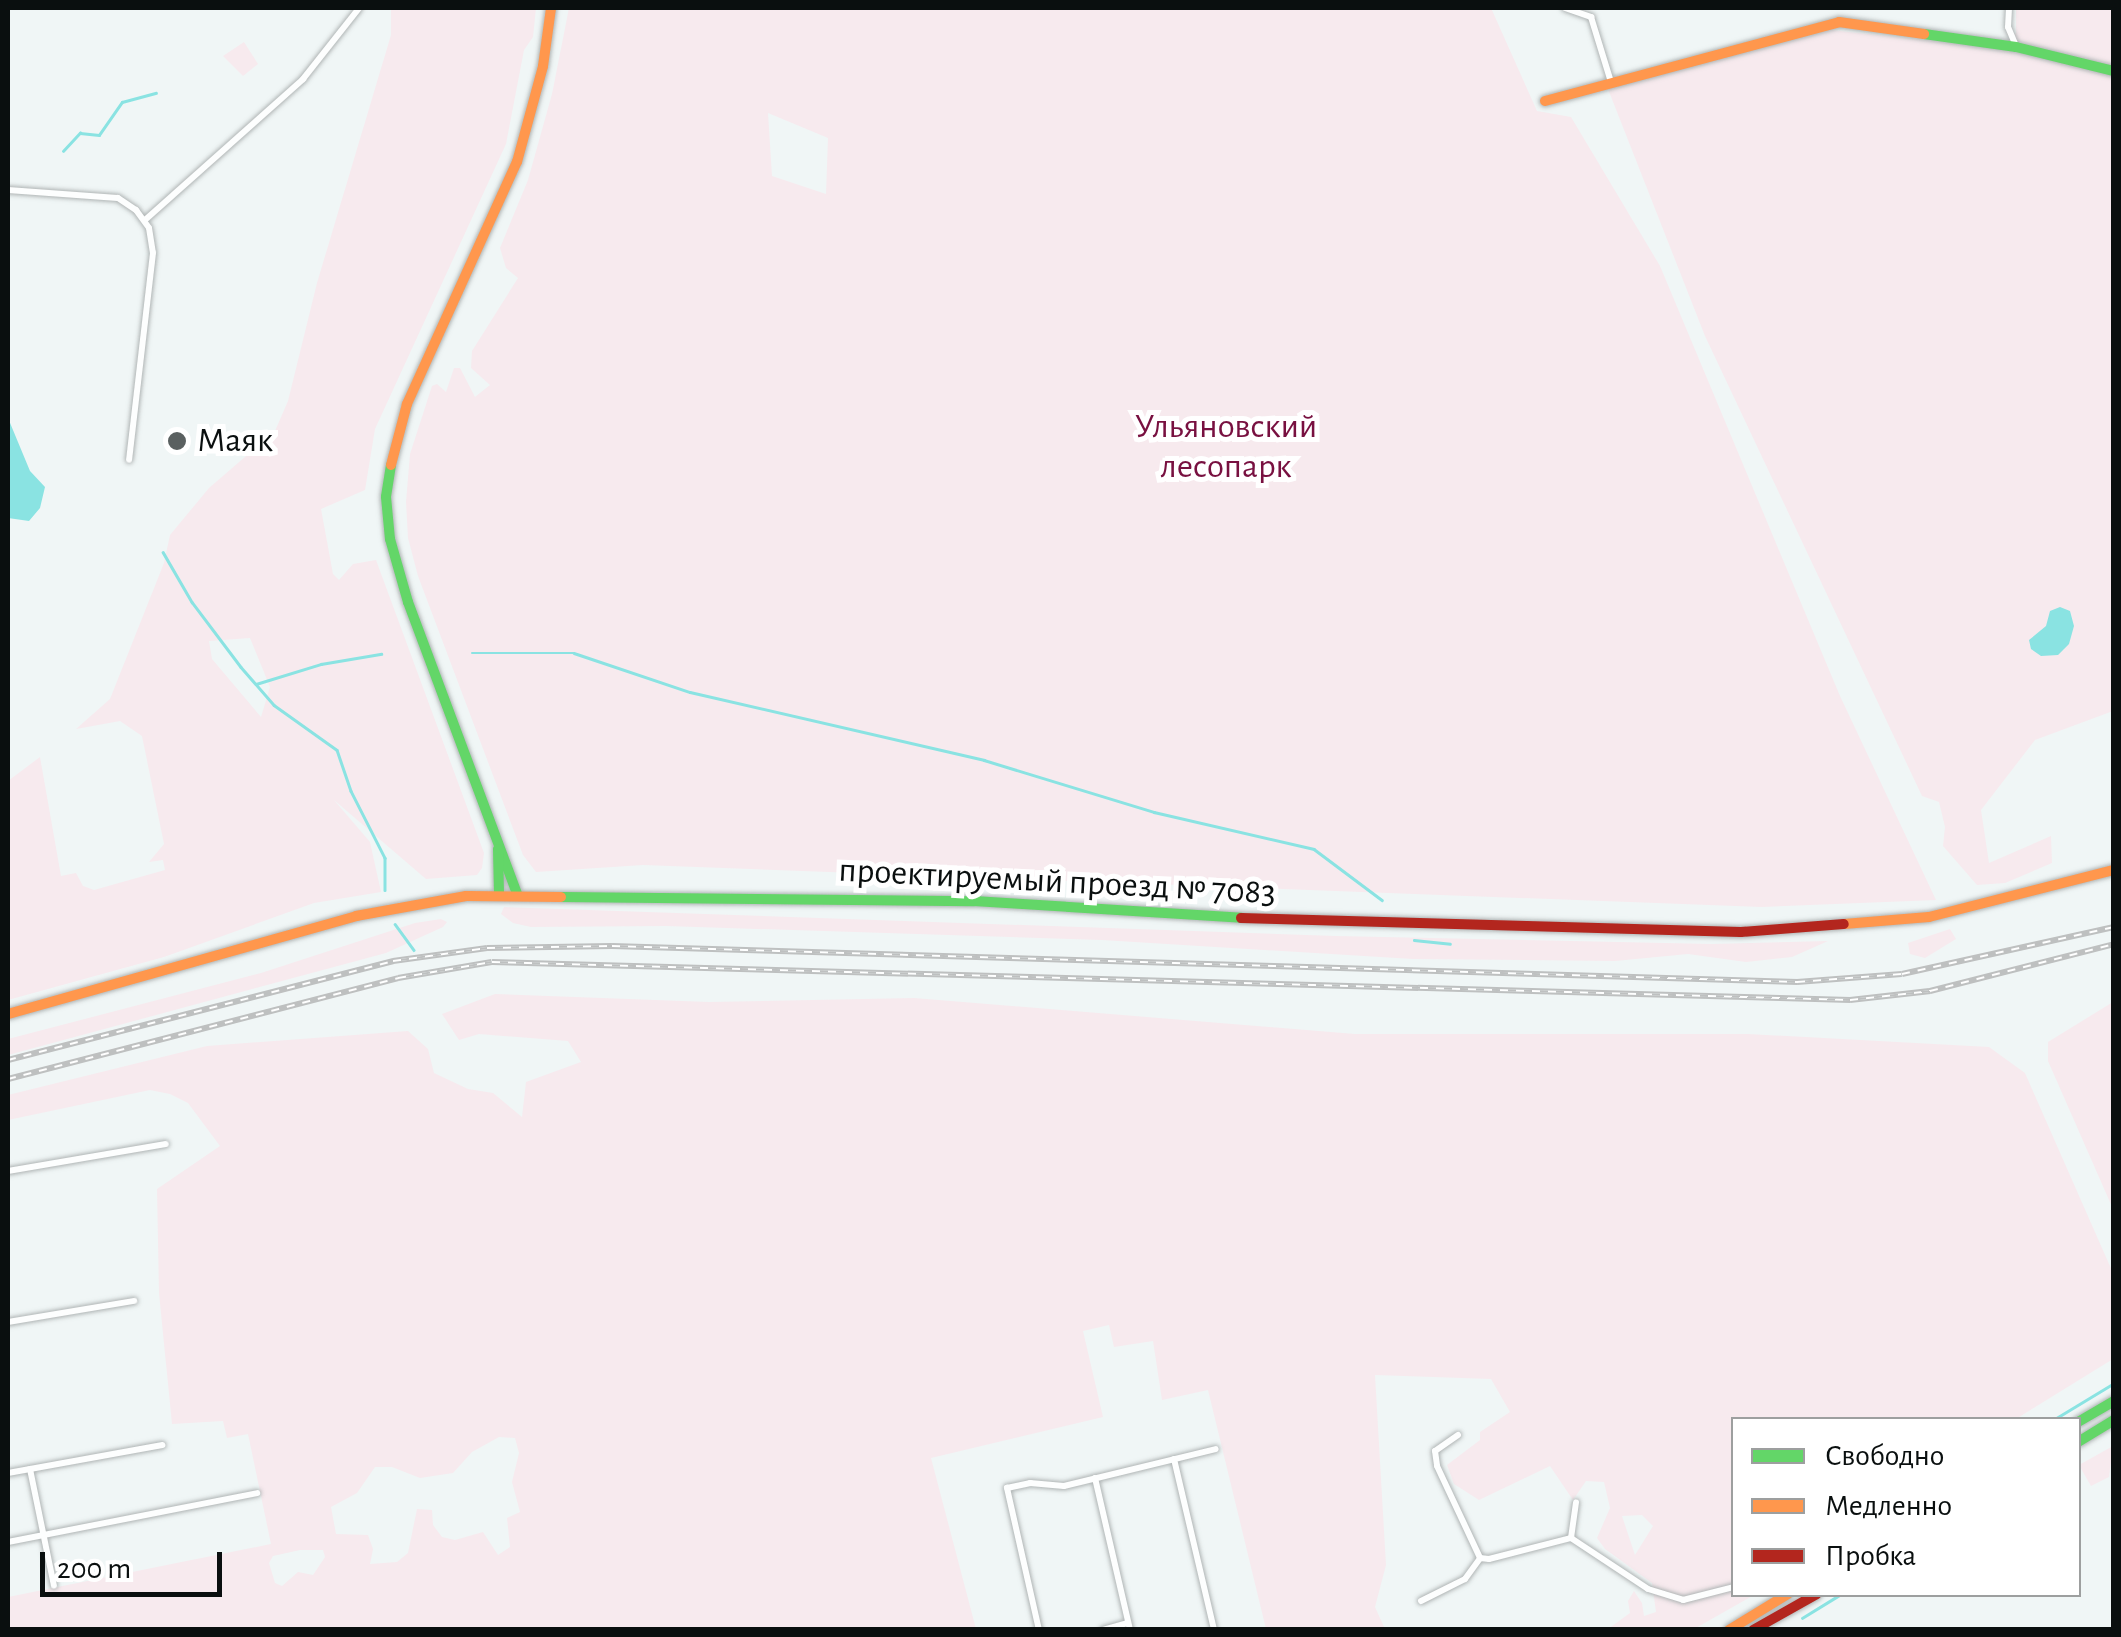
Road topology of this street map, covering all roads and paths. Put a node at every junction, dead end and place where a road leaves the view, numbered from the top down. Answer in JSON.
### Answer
{"nodes":[{"id":1,"x":552,"y":8,"type":"edge"},
{"id":2,"x":1566,"y":8,"type":"edge"},
{"id":3,"x":2009,"y":8,"type":"edge"},
{"id":4,"x":356,"y":9,"type":"edge"},
{"id":5,"x":2016,"y":47,"type":"junction"},
{"id":6,"x":2114,"y":71,"type":"edge"},
{"id":7,"x":1612,"y":82,"type":"junction"},
{"id":8,"x":1545,"y":101,"type":"dead end"},
{"id":9,"x":8,"y":190,"type":"edge"},
{"id":10,"x":145,"y":220,"type":"junction"},
{"id":11,"x":129,"y":460,"type":"dead end"},
{"id":12,"x":497,"y":842,"type":"junction"},
{"id":13,"x":2114,"y":870,"type":"edge"},
{"id":14,"x":500,"y":894,"type":"junction"},
{"id":15,"x":518,"y":894,"type":"junction"},
{"id":16,"x":8,"y":1014,"type":"edge"},
{"id":17,"x":166,"y":1144,"type":"dead end"},
{"id":18,"x":8,"y":1171,"type":"edge"},
{"id":19,"x":134,"y":1301,"type":"dead end"},
{"id":20,"x":8,"y":1322,"type":"edge"},
{"id":21,"x":2114,"y":1401,"type":"edge"},
{"id":22,"x":2081,"y":1420,"type":"edge"},
{"id":23,"x":2114,"y":1420,"type":"edge"},
{"id":24,"x":1458,"y":1435,"type":"dead end"},
{"id":25,"x":2081,"y":1440,"type":"edge"},
{"id":26,"x":162,"y":1444,"type":"dead end"},
{"id":27,"x":1216,"y":1450,"type":"dead end"},
{"id":28,"x":1174,"y":1459,"type":"junction"},
{"id":29,"x":30,"y":1469,"type":"junction"},
{"id":30,"x":8,"y":1473,"type":"edge"},
{"id":31,"x":1095,"y":1478,"type":"junction"},
{"id":32,"x":257,"y":1493,"type":"dead end"},
{"id":33,"x":1576,"y":1502,"type":"dead end"},
{"id":34,"x":43,"y":1534,"type":"junction"},
{"id":35,"x":1571,"y":1538,"type":"junction"},
{"id":36,"x":8,"y":1542,"type":"edge"},
{"id":37,"x":1480,"y":1558,"type":"junction"},
{"id":38,"x":54,"y":1586,"type":"dead end"},
{"id":39,"x":1731,"y":1588,"type":"edge"},
{"id":40,"x":1781,"y":1597,"type":"edge"},
{"id":41,"x":1812,"y":1597,"type":"edge"},
{"id":42,"x":1421,"y":1601,"type":"dead end"},
{"id":43,"x":1129,"y":1626,"type":"edge"},
{"id":44,"x":1039,"y":1630,"type":"edge"},
{"id":45,"x":1102,"y":1630,"type":"edge"},
{"id":46,"x":1214,"y":1630,"type":"edge"},
{"id":47,"x":1729,"y":1630,"type":"edge"},
{"id":48,"x":1754,"y":1630,"type":"edge"}],
"edges":[{"from":1,"to":12,"type":"main road"},
{"from":2,"to":7,"type":"street"},
{"from":3,"to":5,"type":"street"},
{"from":4,"to":10,"type":"street"},
{"from":5,"to":6,"type":"main road"},
{"from":5,"to":7,"type":"main road"},
{"from":7,"to":8,"type":"main road"},
{"from":9,"to":10,"type":"street"},
{"from":10,"to":11,"type":"street"},
{"from":12,"to":14,"type":"main road"},
{"from":12,"to":15,"type":"main road"},
{"from":13,"to":15,"type":"main road","name":"проектируемый проезд № 7083"},
{"from":14,"to":15,"type":"main road","name":"проектируемый проезд № 7083"},
{"from":14,"to":16,"type":"main road","name":"проектируемый проезд № 7083"},
{"from":17,"to":18,"type":"street"},
{"from":19,"to":20,"type":"street"},
{"from":21,"to":22,"type":"main road"},
{"from":23,"to":25,"type":"main road"},
{"from":24,"to":37,"type":"street"},
{"from":26,"to":29,"type":"street"},
{"from":27,"to":28,"type":"street"},
{"from":28,"to":31,"type":"street"},
{"from":28,"to":46,"type":"street"},
{"from":29,"to":30,"type":"street"},
{"from":29,"to":34,"type":"street"},
{"from":31,"to":43,"type":"street"},
{"from":31,"to":44,"type":"street"},
{"from":32,"to":34,"type":"street"},
{"from":33,"to":35,"type":"street"},
{"from":34,"to":36,"type":"street"},
{"from":34,"to":38,"type":"street"},
{"from":35,"to":37,"type":"street"},
{"from":35,"to":39,"type":"street"},
{"from":37,"to":42,"type":"street"},
{"from":40,"to":47,"type":"main road"},
{"from":41,"to":48,"type":"main road"},
{"from":43,"to":45,"type":"street"}]}
